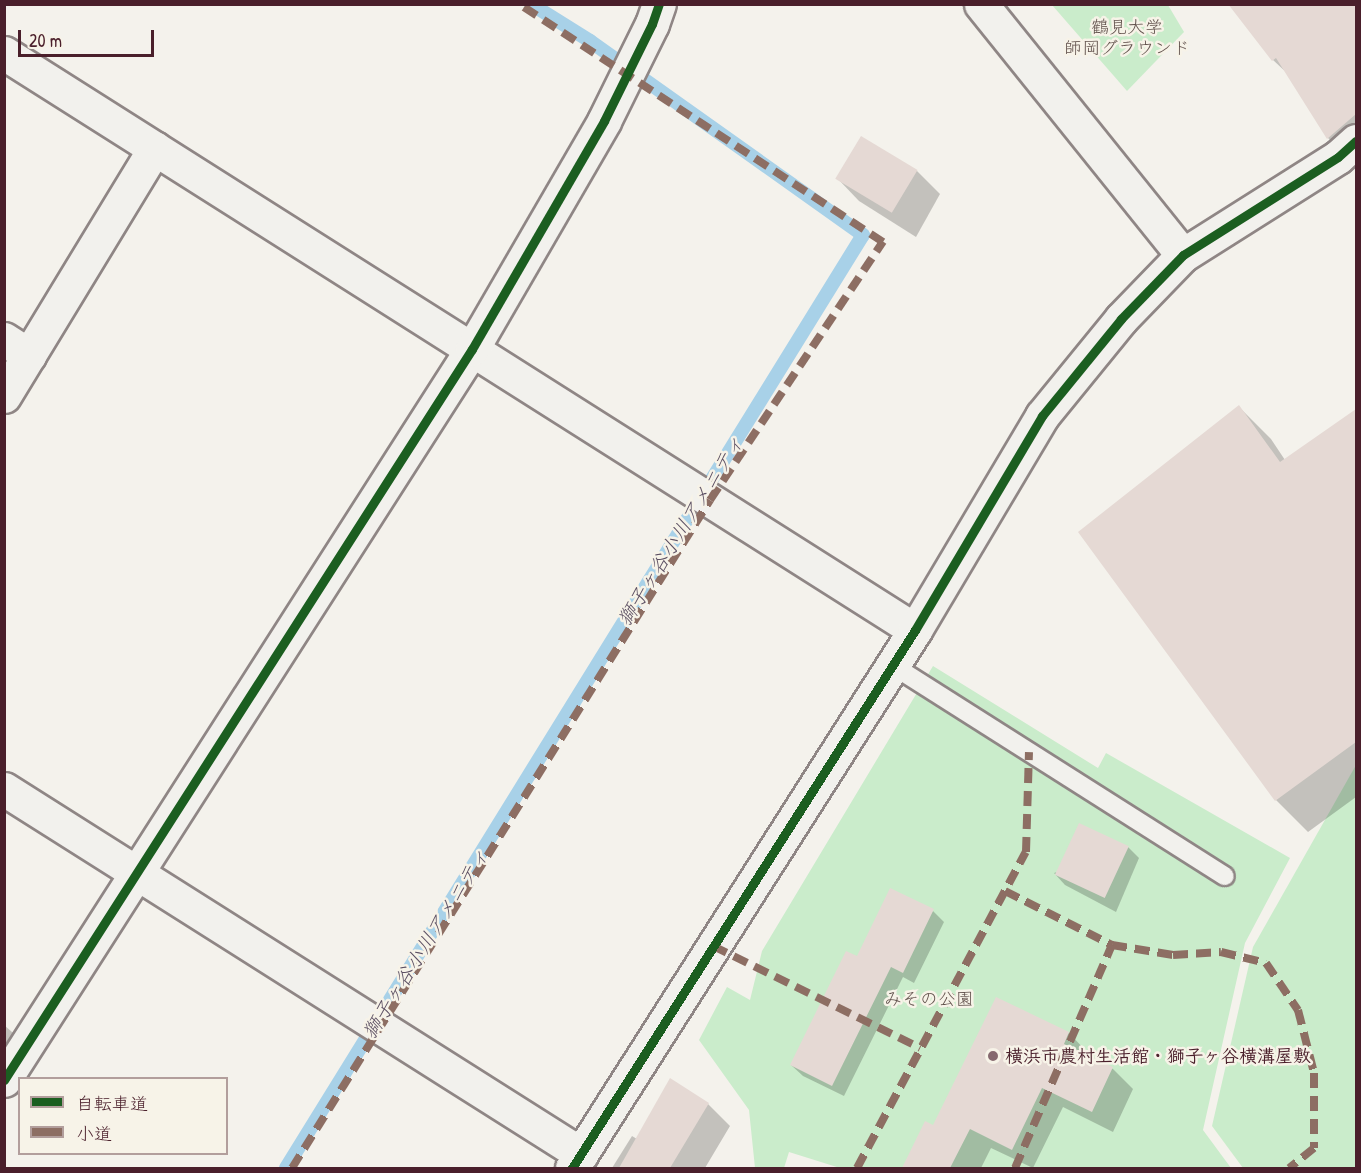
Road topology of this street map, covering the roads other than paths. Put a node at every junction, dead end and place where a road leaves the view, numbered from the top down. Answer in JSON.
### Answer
{"nodes":[{"id":1,"x":659,"y":4,"type":"edge"},
{"id":2,"x":981,"y":4,"type":"edge"},
{"id":3,"x":4,"y":53,"type":"edge"},
{"id":4,"x":1356,"y":141,"type":"edge"},
{"id":5,"x":156,"y":148,"type":"junction"},
{"id":6,"x":1183,"y":255,"type":"junction"},
{"id":7,"x":17,"y":347,"type":"edge"},
{"id":8,"x":472,"y":349,"type":"junction"},
{"id":9,"x":4,"y":396,"type":"edge"},
{"id":10,"x":915,"y":630,"type":"junction"},
{"id":11,"x":892,"y":665,"type":"junction"},
{"id":12,"x":4,"y":789,"type":"edge"},
{"id":13,"x":137,"y":872,"type":"junction"},
{"id":14,"x":1225,"y":876,"type":"dead end"},
{"id":15,"x":4,"y":1080,"type":"edge"},
{"id":16,"x":576,"y":1161,"type":"edge"}],
"edges":[{"from":1,"to":8,"type":"street"},
{"from":2,"to":6,"type":"street"},
{"from":3,"to":5,"type":"street"},
{"from":4,"to":6,"type":"street"},
{"from":5,"to":7,"type":"street"},
{"from":5,"to":8,"type":"street"},
{"from":6,"to":10,"type":"street"},
{"from":7,"to":9,"type":"street"},
{"from":8,"to":10,"type":"street"},
{"from":8,"to":13,"type":"street"},
{"from":10,"to":11,"type":"street"},
{"from":11,"to":14,"type":"lane"},
{"from":11,"to":16,"type":"street"},
{"from":12,"to":13,"type":"street"},
{"from":13,"to":15,"type":"street"},
{"from":13,"to":16,"type":"street"}]}
